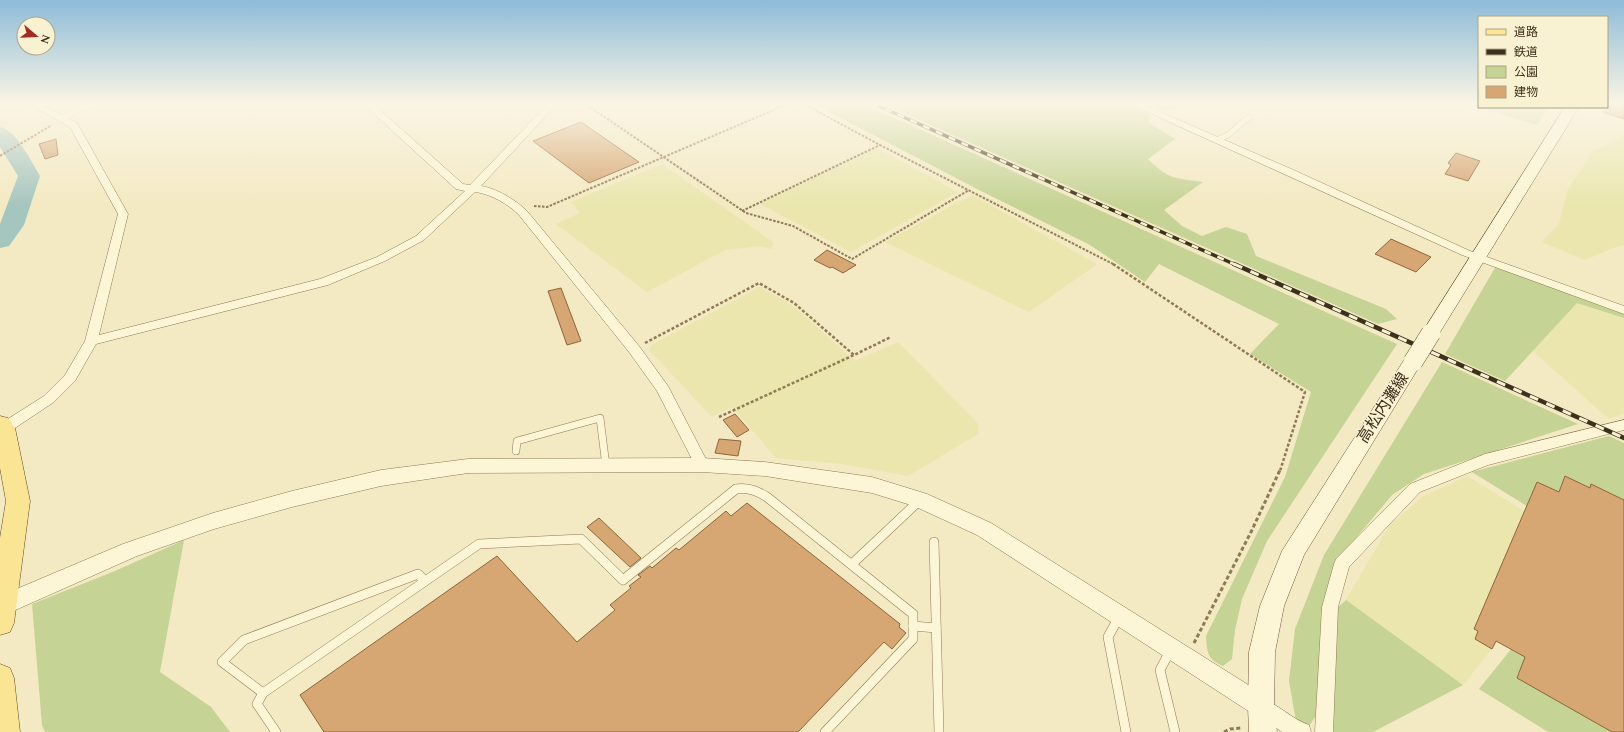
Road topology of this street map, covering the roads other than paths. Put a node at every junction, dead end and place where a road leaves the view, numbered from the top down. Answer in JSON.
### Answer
{"nodes":[{"id":1,"x":81,"y":137,"type":"edge"},
{"id":2,"x":404,"y":137,"type":"edge"},
{"id":3,"x":521,"y":137,"type":"edge"},
{"id":4,"x":1210,"y":137,"type":"edge"},
{"id":5,"x":1223,"y":137,"type":"edge"},
{"id":6,"x":1553,"y":137,"type":"edge"},
{"id":7,"x":1217,"y":140,"type":"junction"},
{"id":8,"x":473,"y":188,"type":"junction"},
{"id":9,"x":1479,"y":258,"type":"junction"},
{"id":10,"x":1624,"y":310,"type":"edge"},
{"id":11,"x":91,"y":341,"type":"junction"},
{"id":12,"x":1624,"y":425,"type":"edge"},
{"id":13,"x":2,"y":426,"type":"edge"},
{"id":14,"x":516,"y":451,"type":"dead end"},
{"id":15,"x":702,"y":465,"type":"junction"},
{"id":16,"x":606,"y":466,"type":"junction"},
{"id":17,"x":920,"y":500,"type":"junction"},
{"id":18,"x":934,"y":542,"type":"dead end"},
{"id":19,"x":852,"y":564,"type":"junction"},
{"id":20,"x":425,"y":581,"type":"junction"},
{"id":21,"x":2,"y":614,"type":"edge"},
{"id":22,"x":1120,"y":615,"type":"junction"},
{"id":23,"x":913,"y":626,"type":"junction"},
{"id":24,"x":936,"y":628,"type":"junction"},
{"id":25,"x":1179,"y":653,"type":"junction"},
{"id":26,"x":0,"y":678,"type":"edge"},
{"id":27,"x":263,"y":693,"type":"junction"},
{"id":28,"x":1261,"y":706,"type":"junction"},
{"id":29,"x":1252,"y":730,"type":"edge"},
{"id":30,"x":5,"y":732,"type":"edge"},
{"id":31,"x":276,"y":732,"type":"edge"},
{"id":32,"x":826,"y":732,"type":"edge"},
{"id":33,"x":939,"y":732,"type":"edge"},
{"id":34,"x":1126,"y":732,"type":"edge"},
{"id":35,"x":1175,"y":732,"type":"edge"},
{"id":36,"x":1302,"y":732,"type":"edge"},
{"id":37,"x":1324,"y":732,"type":"edge"}],
"edges":[{"from":1,"to":11,"type":"street"},
{"from":2,"to":8,"type":"street"},
{"from":3,"to":8,"type":"street"},
{"from":4,"to":7,"type":"street"},
{"from":5,"to":7,"type":"lane"},
{"from":6,"to":9,"type":"main road","name":"高松内灘線"},
{"from":7,"to":9,"type":"street"},
{"from":8,"to":11,"type":"street"},
{"from":8,"to":15,"type":"street"},
{"from":9,"to":10,"type":"street"},
{"from":9,"to":28,"type":"main road","name":"高松内灘線","bridge":true},
{"from":11,"to":13,"type":"street"},
{"from":12,"to":37,"type":"street"},
{"from":13,"to":21,"type":"main road"},
{"from":14,"to":16,"type":"lane"},
{"from":15,"to":16,"type":"street"},
{"from":15,"to":17,"type":"street"},
{"from":16,"to":21,"type":"street"},
{"from":17,"to":19,"type":"lane"},
{"from":17,"to":22,"type":"street"},
{"from":18,"to":24,"type":"lane"},
{"from":19,"to":20,"type":"lane"},
{"from":19,"to":23,"type":"lane"},
{"from":20,"to":27,"type":"lane"},
{"from":20,"to":27,"type":"lane"},
{"from":22,"to":25,"type":"street"},
{"from":22,"to":34,"type":"lane"},
{"from":23,"to":24,"type":"lane"},
{"from":23,"to":32,"type":"lane"},
{"from":24,"to":33,"type":"lane"},
{"from":25,"to":28,"type":"street"},
{"from":25,"to":35,"type":"lane"},
{"from":26,"to":30,"type":"main road"},
{"from":27,"to":31,"type":"lane"},
{"from":28,"to":29,"type":"main road","name":"高松内灘線"},
{"from":28,"to":36,"type":"street"}]}
